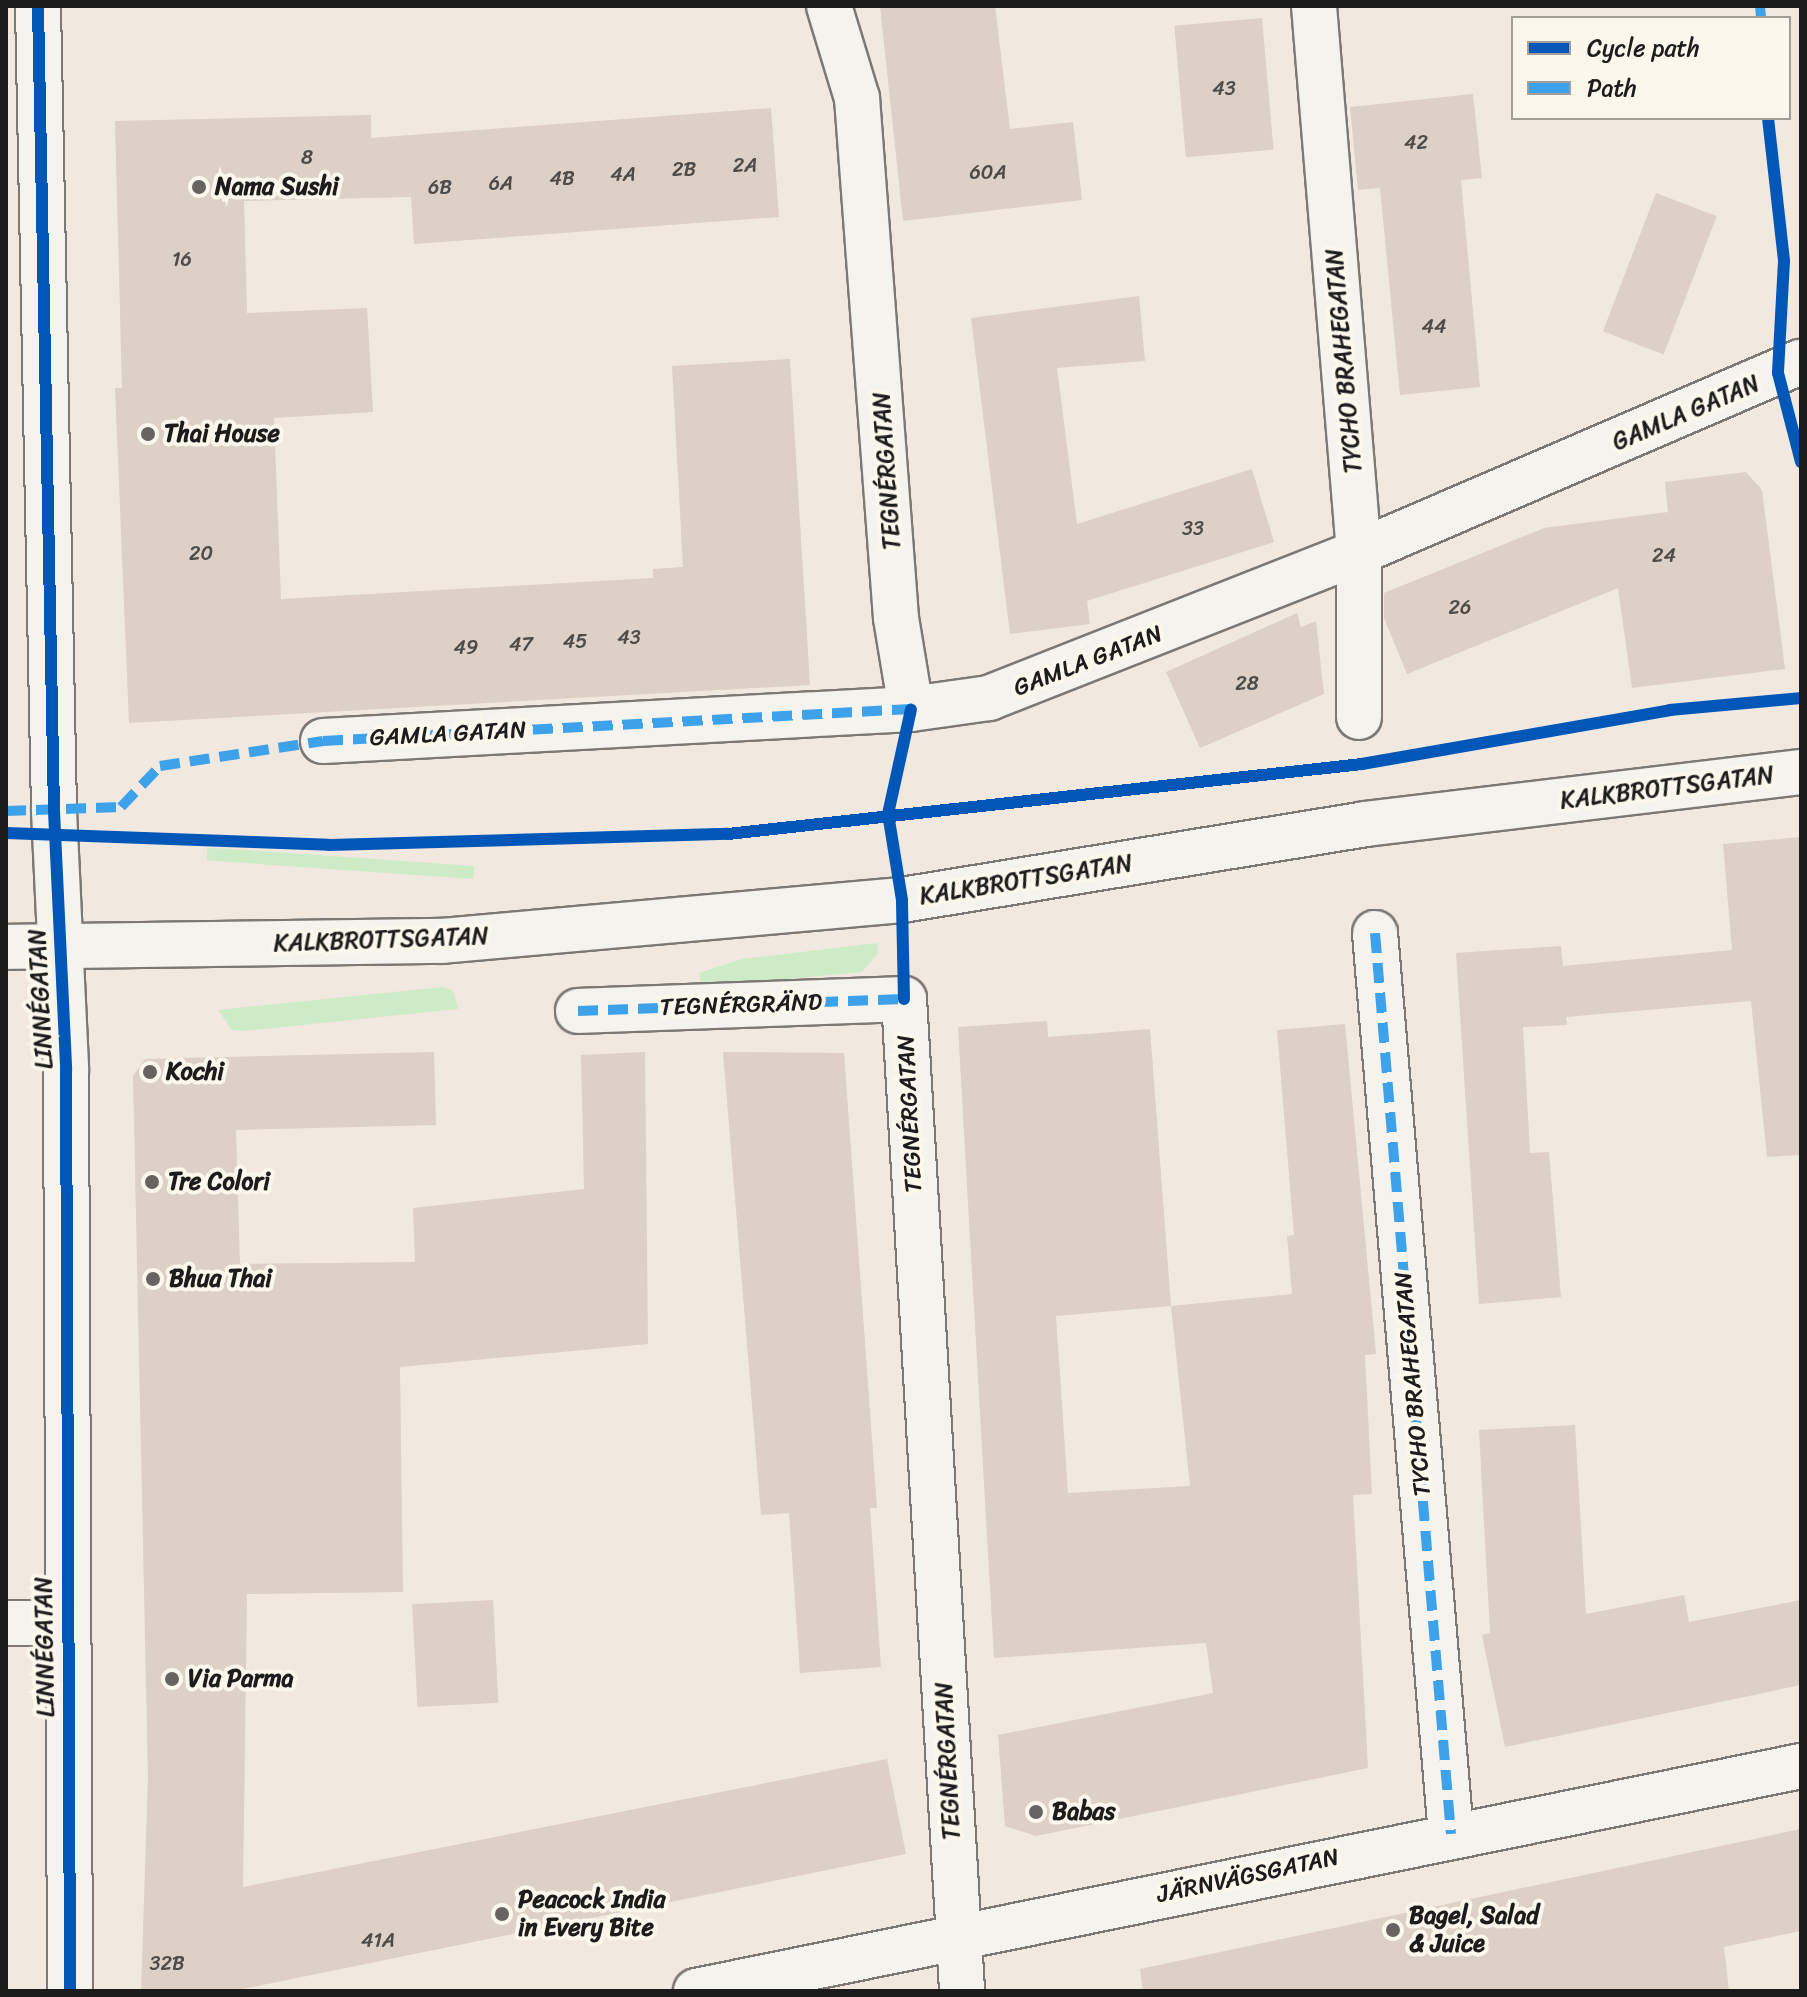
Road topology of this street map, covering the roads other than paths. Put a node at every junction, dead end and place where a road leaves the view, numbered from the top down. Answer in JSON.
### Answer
{"nodes":[{"id":1,"x":38,"y":6,"type":"edge"},
{"id":2,"x":829,"y":6,"type":"edge"},
{"id":3,"x":1314,"y":6,"type":"edge"},
{"id":4,"x":1801,"y":362,"type":"edge"},
{"id":5,"x":1359,"y":552,"type":"junction"},
{"id":6,"x":911,"y":709,"type":"junction"},
{"id":7,"x":1359,"y":717,"type":"dead end"},
{"id":8,"x":323,"y":741,"type":"dead end"},
{"id":9,"x":1801,"y":772,"type":"edge"},
{"id":10,"x":1375,"y":933,"type":"dead end"},
{"id":11,"x":6,"y":947,"type":"edge"},
{"id":12,"x":60,"y":947,"type":"junction"},
{"id":13,"x":904,"y":999,"type":"joint"},
{"id":14,"x":578,"y":1011,"type":"dead end"},
{"id":15,"x":66,"y":1622,"type":"junction"},
{"id":16,"x":6,"y":1623,"type":"edge"},
{"id":17,"x":1801,"y":1766,"type":"edge"},
{"id":18,"x":1451,"y":1834,"type":"junction"},
{"id":19,"x":958,"y":1935,"type":"junction"},
{"id":20,"x":70,"y":1991,"type":"edge"},
{"id":21,"x":696,"y":1991,"type":"edge"},
{"id":22,"x":962,"y":1991,"type":"edge"}],
"edges":[{"from":1,"to":12,"type":"street","name":"LINNÉGATAN"},
{"from":2,"to":6,"type":"street","name":"TEGNÉRGATAN"},
{"from":3,"to":5,"type":"street","name":"TYCHO BRAHEGATAN"},
{"from":4,"to":5,"type":"street","name":"GAMLA GATAN"},
{"from":5,"to":6,"type":"street","name":"GAMLA GATAN"},
{"from":5,"to":7,"type":"street","name":"TYCHO BRAHEGATAN"},
{"from":6,"to":8,"type":"street","name":"GAMLA GATAN"},
{"from":9,"to":12,"type":"street","name":"KALKBROTTSGATAN"},
{"from":10,"to":18,"type":"street","name":"TYCHO BRAHEGATAN"},
{"from":11,"to":12,"type":"street","name":"KALKBROTTSGATAN"},
{"from":12,"to":15,"type":"street","name":"LINNÉGATAN"},
{"from":13,"to":14,"type":"street","name":"TEGNÉRGRÄND"},
{"from":13,"to":19,"type":"street","name":"TEGNÉRGATAN"},
{"from":15,"to":16,"type":"street"},
{"from":15,"to":20,"type":"street","name":"LINNÉGATAN"},
{"from":17,"to":18,"type":"street","name":"JÄRNVÄGSGATAN"},
{"from":18,"to":19,"type":"street","name":"JÄRNVÄGSGATAN"},
{"from":19,"to":21,"type":"street","name":"JÄRNVÄGSGATAN"},
{"from":19,"to":22,"type":"street","name":"TEGNÉRGATAN"}]}
